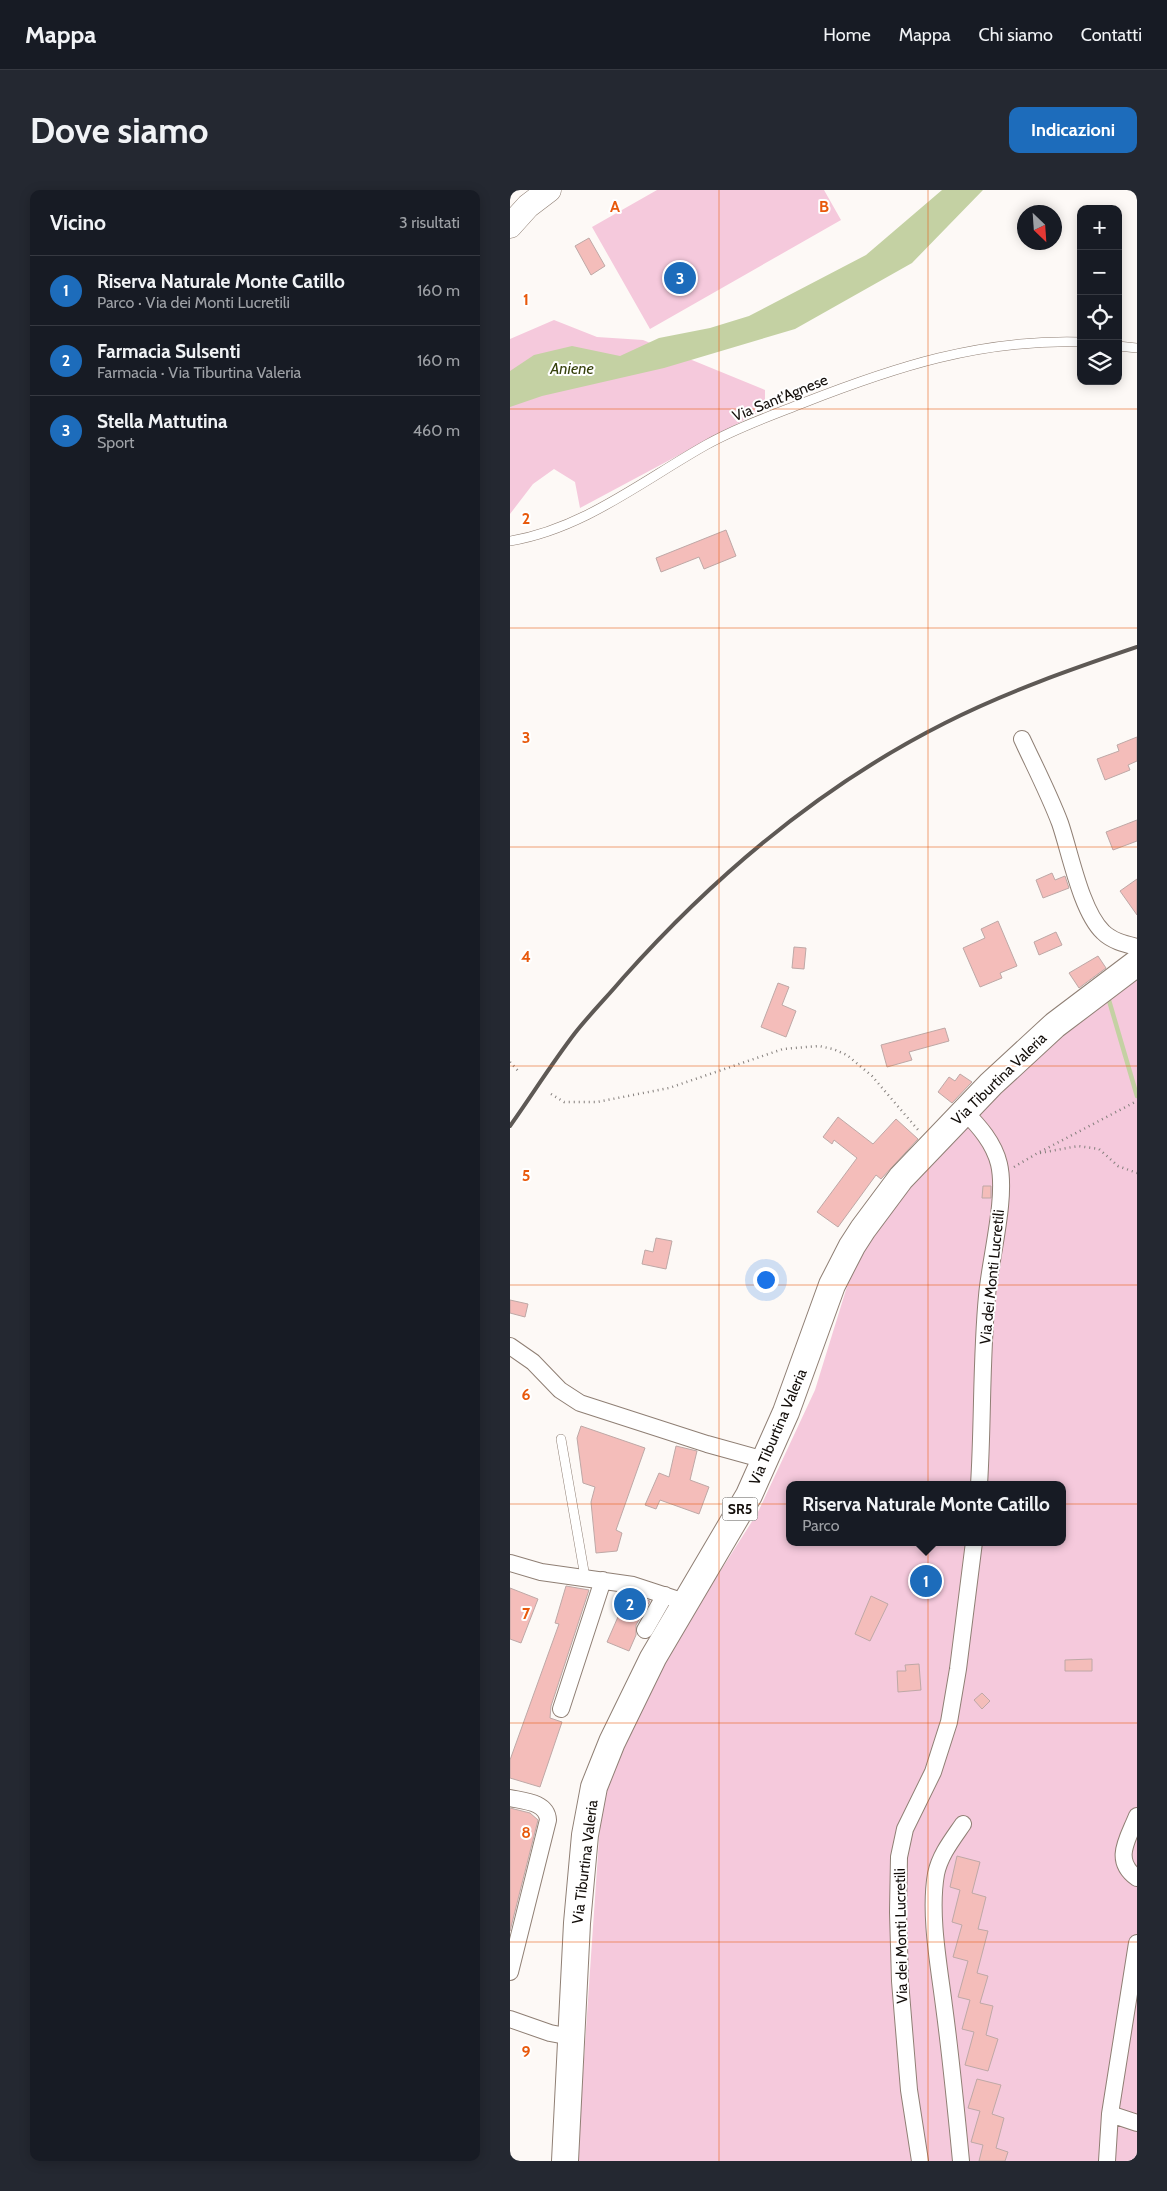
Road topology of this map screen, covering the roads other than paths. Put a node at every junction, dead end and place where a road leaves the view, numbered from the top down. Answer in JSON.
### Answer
{"nodes":[{"id":1,"x":549,"y":190,"type":"edge"},
{"id":2,"x":510,"y":226,"type":"edge"},
{"id":3,"x":1077,"y":342,"type":"edge"},
{"id":4,"x":1122,"y":346,"type":"edge"},
{"id":5,"x":1137,"y":348,"type":"edge"},
{"id":6,"x":510,"y":541,"type":"edge"},
{"id":7,"x":1022,"y":739,"type":"dead end"},
{"id":8,"x":1137,"y":947,"type":"edge"},
{"id":9,"x":1137,"y":963,"type":"edge"},
{"id":10,"x":964,"y":1111,"type":"junction"},
{"id":11,"x":510,"y":1346,"type":"edge"},
{"id":12,"x":561,"y":1439,"type":"dead end"},
{"id":13,"x":765,"y":1460,"type":"junction"},
{"id":14,"x":979,"y":1481,"type":"edge"},
{"id":15,"x":973,"y":1546,"type":"edge"},
{"id":16,"x":510,"y":1563,"type":"edge"},
{"id":17,"x":585,"y":1577,"type":"junction"},
{"id":18,"x":603,"y":1580,"type":"junction"},
{"id":19,"x":675,"y":1598,"type":"junction"},
{"id":20,"x":645,"y":1630,"type":"dead end"},
{"id":21,"x":561,"y":1709,"type":"dead end"},
{"id":22,"x":510,"y":1798,"type":"edge"},
{"id":23,"x":1137,"y":1816,"type":"edge"},
{"id":24,"x":963,"y":1824,"type":"dead end"},
{"id":25,"x":1137,"y":1878,"type":"edge"},
{"id":26,"x":1137,"y":1943,"type":"edge"},
{"id":27,"x":510,"y":1972,"type":"edge"},
{"id":28,"x":510,"y":2019,"type":"edge"},
{"id":29,"x":1131,"y":2022,"type":"edge"},
{"id":30,"x":571,"y":2037,"type":"junction"},
{"id":31,"x":1110,"y":2114,"type":"junction"},
{"id":32,"x":1137,"y":2122,"type":"edge"},
{"id":33,"x":564,"y":2161,"type":"edge"},
{"id":34,"x":920,"y":2161,"type":"edge"},
{"id":35,"x":961,"y":2161,"type":"edge"},
{"id":36,"x":1107,"y":2161,"type":"edge"}],
"edges":[{"from":1,"to":2,"type":"main road"},
{"from":3,"to":6,"type":"lane","name":"Via Sant'Agnese"},
{"from":4,"to":5,"type":"lane"},
{"from":7,"to":8,"type":"street"},
{"from":9,"to":10,"type":"main road","name":"Via Tiburtina Valeria","number":"SR5"},
{"from":10,"to":13,"type":"main road","name":"Via Tiburtina Valeria","number":"SR5"},
{"from":10,"to":14,"type":"street","name":"Via dei Monti Lucretili"},
{"from":11,"to":13,"type":"street"},
{"from":12,"to":17,"type":"lane"},
{"from":13,"to":19,"type":"main road","name":"Via Tiburtina Valeria","number":"SR5"},
{"from":15,"to":34,"type":"street","name":"Via dei Monti Lucretili"},
{"from":16,"to":17,"type":"street"},
{"from":17,"to":18,"type":"street"},
{"from":18,"to":19,"type":"street"},
{"from":18,"to":21,"type":"street"},
{"from":19,"to":20,"type":"street"},
{"from":19,"to":30,"type":"main road","name":"Via Tiburtina Valeria","number":"SR5"},
{"from":22,"to":27,"type":"street"},
{"from":23,"to":25,"type":"street"},
{"from":24,"to":35,"type":"street"},
{"from":26,"to":29,"type":"street"},
{"from":28,"to":30,"type":"street"},
{"from":29,"to":31,"type":"street"},
{"from":30,"to":33,"type":"main road","name":"Via Tiburtina Valeria","number":"SR5"},
{"from":31,"to":32,"type":"street"},
{"from":31,"to":36,"type":"street"}]}
